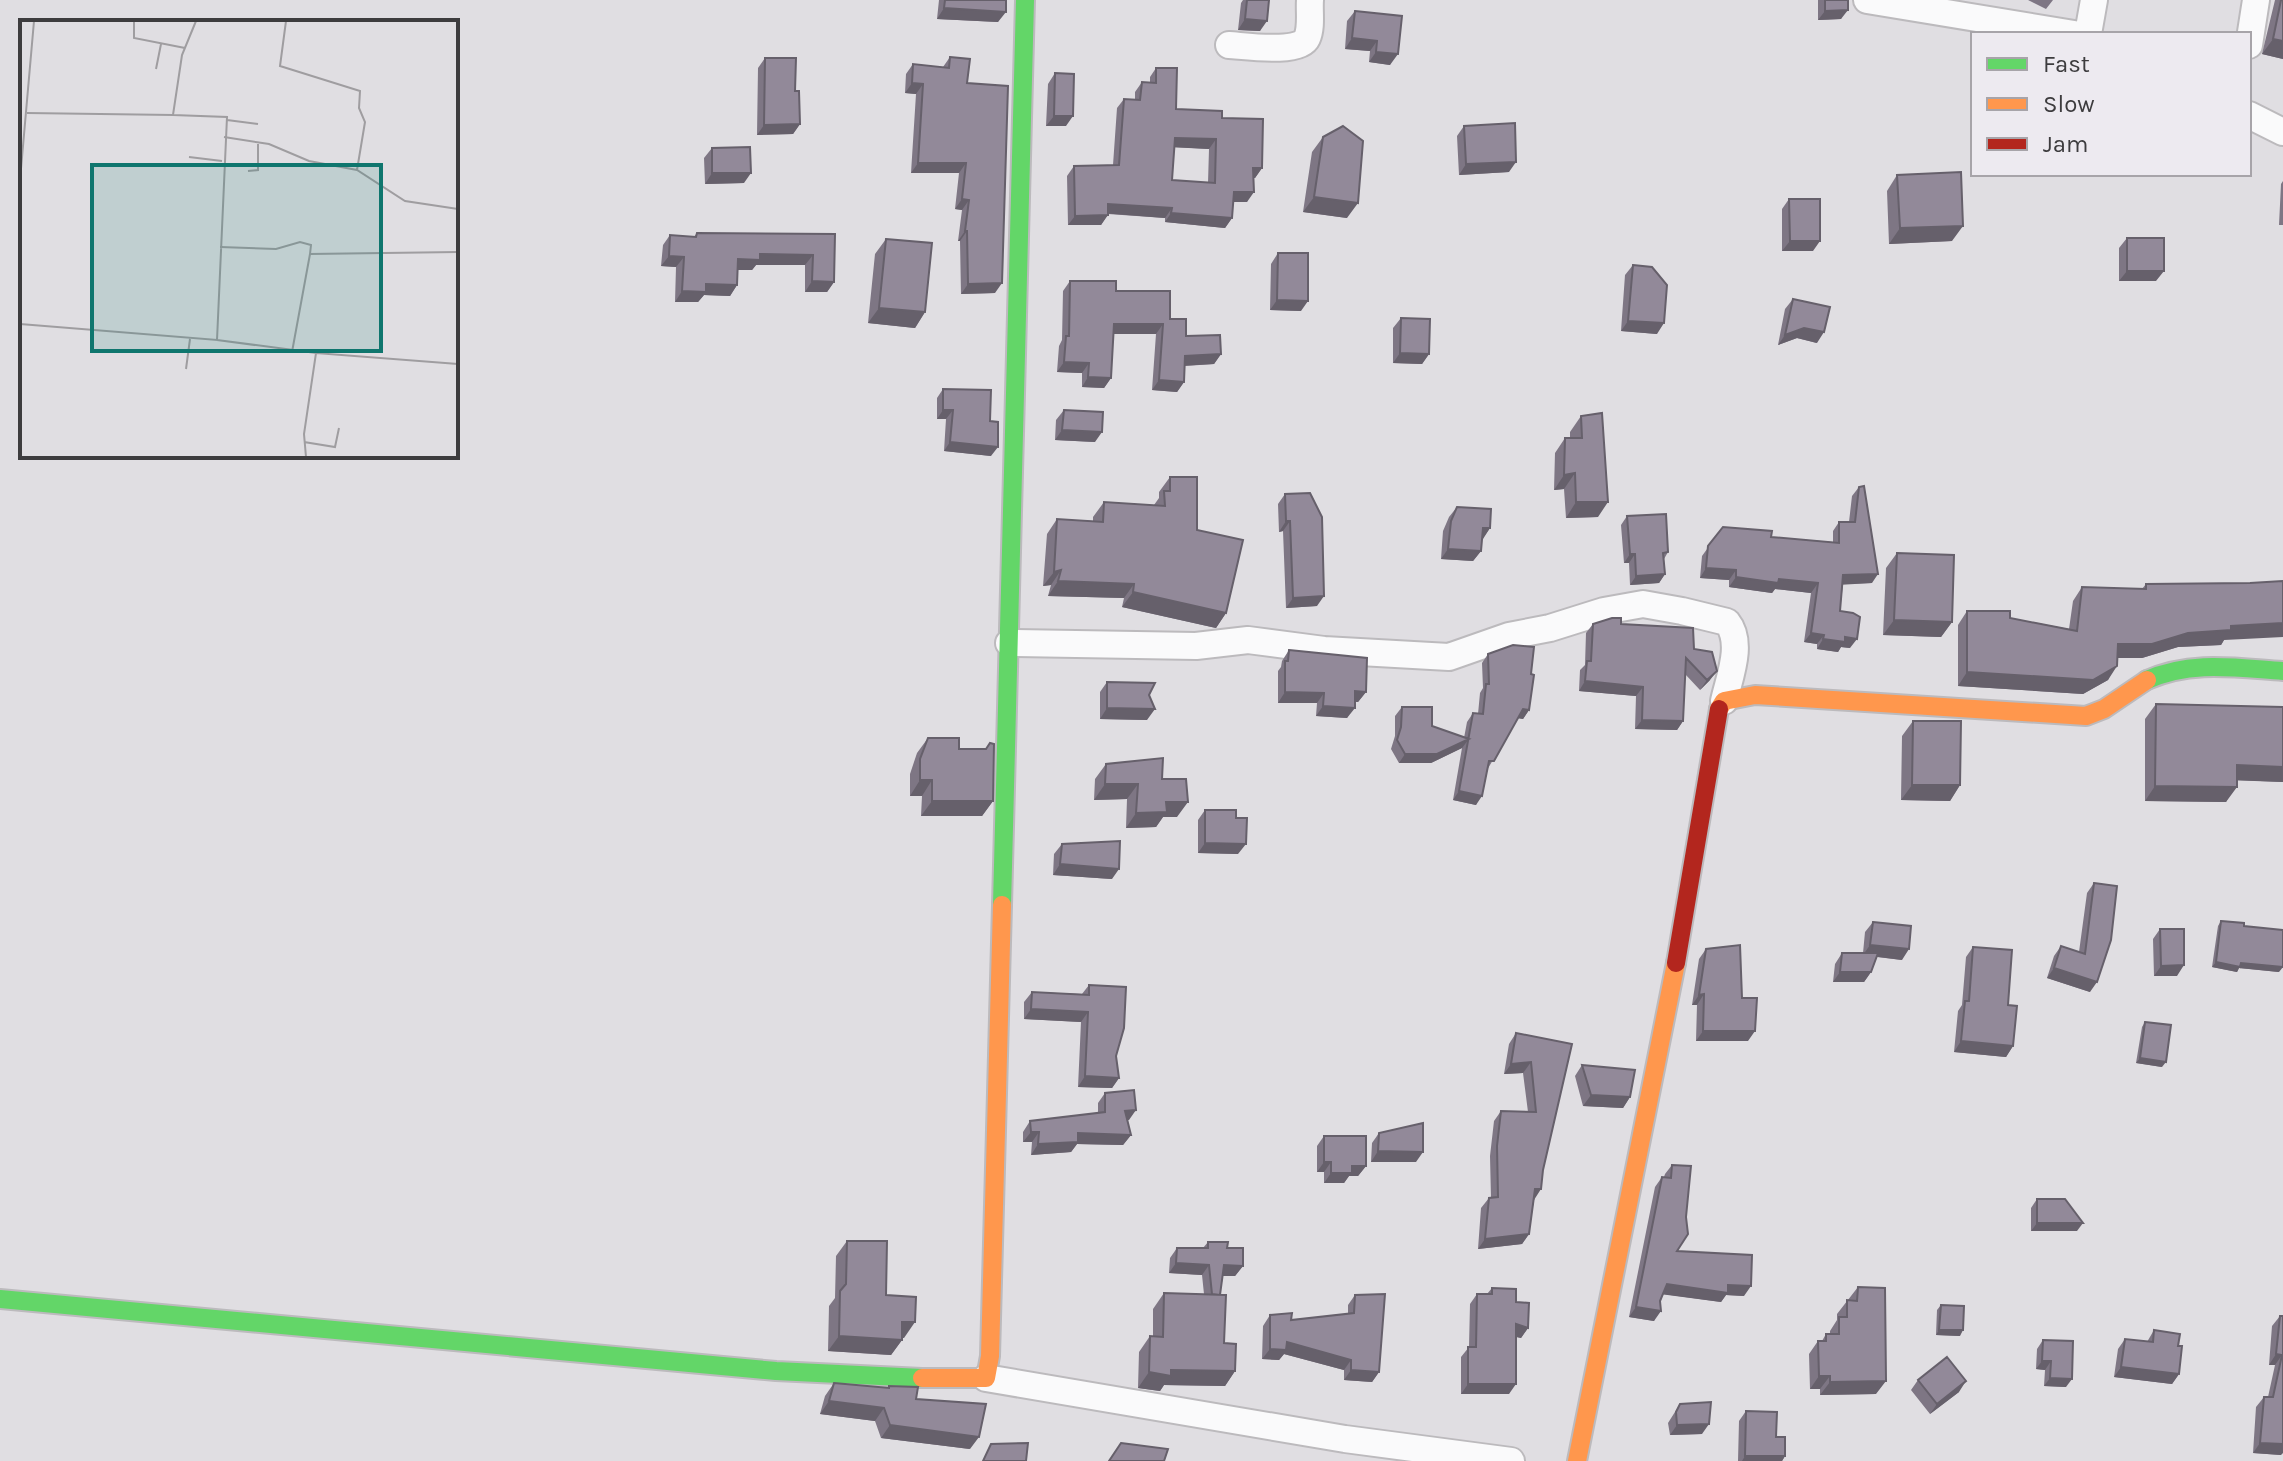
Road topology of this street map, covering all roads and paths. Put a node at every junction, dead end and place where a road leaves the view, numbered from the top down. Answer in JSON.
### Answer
{"nodes":[{"id":1,"x":1025,"y":0,"type":"edge"},
{"id":2,"x":1310,"y":0,"type":"edge"},
{"id":3,"x":1867,"y":0,"type":"edge"},
{"id":4,"x":2094,"y":0,"type":"edge"},
{"id":5,"x":2256,"y":0,"type":"edge"},
{"id":6,"x":2062,"y":32,"type":"edge"},
{"id":7,"x":2088,"y":32,"type":"edge"},
{"id":8,"x":2251,"y":32,"type":"edge"},
{"id":9,"x":1229,"y":45,"type":"dead end"},
{"id":10,"x":2251,"y":116,"type":"edge"},
{"id":11,"x":2283,"y":132,"type":"edge"},
{"id":12,"x":1009,"y":643,"type":"junction"},
{"id":13,"x":2283,"y":671,"type":"edge"},
{"id":14,"x":1724,"y":701,"type":"junction"},
{"id":15,"x":0,"y":1299,"type":"edge"},
{"id":16,"x":986,"y":1378,"type":"junction"},
{"id":17,"x":1511,"y":1461,"type":"edge"},
{"id":18,"x":1577,"y":1461,"type":"edge"}],
"edges":[{"from":1,"to":12,"type":"street"},
{"from":2,"to":9,"type":"street"},
{"from":3,"to":6,"type":"street"},
{"from":4,"to":7,"type":"street"},
{"from":5,"to":8,"type":"street"},
{"from":10,"to":11,"type":"street"},
{"from":12,"to":14,"type":"street"},
{"from":12,"to":16,"type":"street"},
{"from":13,"to":14,"type":"street"},
{"from":14,"to":18,"type":"street"},
{"from":15,"to":16,"type":"street"},
{"from":16,"to":17,"type":"street"}]}
